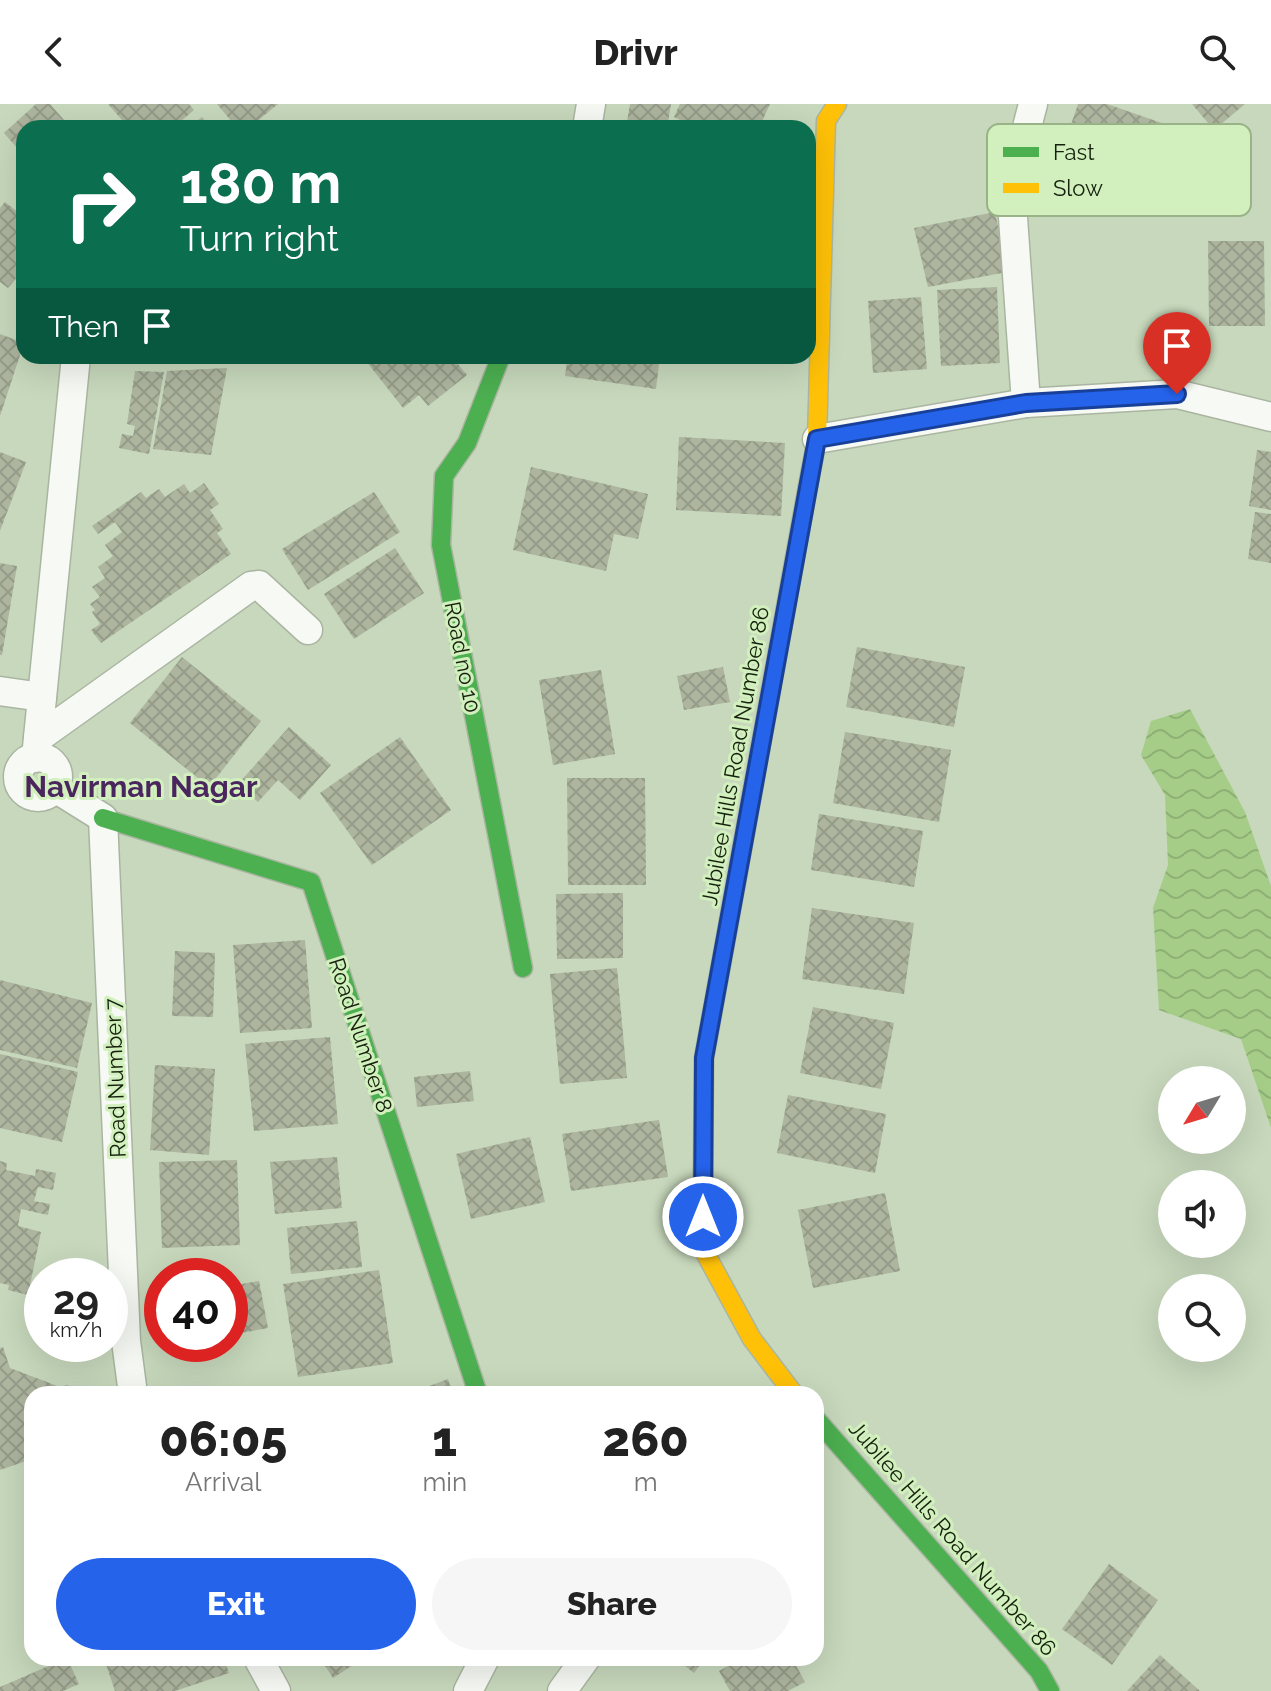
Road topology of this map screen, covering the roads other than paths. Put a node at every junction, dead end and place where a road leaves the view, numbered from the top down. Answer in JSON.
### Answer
{"nodes":[{"id":1,"x":837,"y":104,"type":"edge"},
{"id":2,"x":1033,"y":104,"type":"edge"},
{"id":3,"x":1028,"y":124,"type":"edge"},
{"id":4,"x":1013,"y":216,"type":"edge"},
{"id":5,"x":75,"y":364,"type":"edge"},
{"id":6,"x":498,"y":364,"type":"edge"},
{"id":7,"x":1026,"y":403,"type":"junction"},
{"id":8,"x":1271,"y":417,"type":"edge"},
{"id":9,"x":817,"y":439,"type":"junction"},
{"id":10,"x":308,"y":630,"type":"dead end"},
{"id":11,"x":0,"y":691,"type":"edge"},
{"id":12,"x":42,"y":697,"type":"junction"},
{"id":13,"x":23,"y":767,"type":"edge"},
{"id":14,"x":103,"y":818,"type":"junction"},
{"id":15,"x":523,"y":968,"type":"dead end"},
{"id":16,"x":132,"y":1386,"type":"edge"},
{"id":17,"x":475,"y":1386,"type":"edge"},
{"id":18,"x":777,"y":1386,"type":"edge"},
{"id":19,"x":824,"y":1428,"type":"edge"},
{"id":20,"x":262,"y":1666,"type":"edge"},
{"id":21,"x":481,"y":1666,"type":"edge"},
{"id":22,"x":580,"y":1666,"type":"edge"},
{"id":23,"x":276,"y":1691,"type":"edge"},
{"id":24,"x":468,"y":1691,"type":"edge"},
{"id":25,"x":562,"y":1691,"type":"edge"},
{"id":26,"x":1050,"y":1691,"type":"edge"}],
"edges":[{"from":1,"to":9,"type":"street","name":"Jubilee Hills Road Number 86"},
{"from":2,"to":3,"type":"street"},
{"from":4,"to":7,"type":"street"},
{"from":5,"to":12,"type":"street"},
{"from":6,"to":15,"type":"street","name":"Road no 10"},
{"from":7,"to":8,"type":"street"},
{"from":7,"to":9,"type":"street"},
{"from":9,"to":18,"type":"street","name":"Jubilee Hills Road Number 86"},
{"from":10,"to":13,"type":"street"},
{"from":11,"to":12,"type":"street"},
{"from":12,"to":13,"type":"street"},
{"from":13,"to":14,"type":"street"},
{"from":14,"to":16,"type":"street","name":"Road Number 7"},
{"from":14,"to":17,"type":"street","name":"Road Number 8"},
{"from":19,"to":26,"type":"street","name":"Jubilee Hills Road Number 86"},
{"from":20,"to":23,"type":"street"},
{"from":21,"to":24,"type":"street"},
{"from":22,"to":25,"type":"street"}]}
